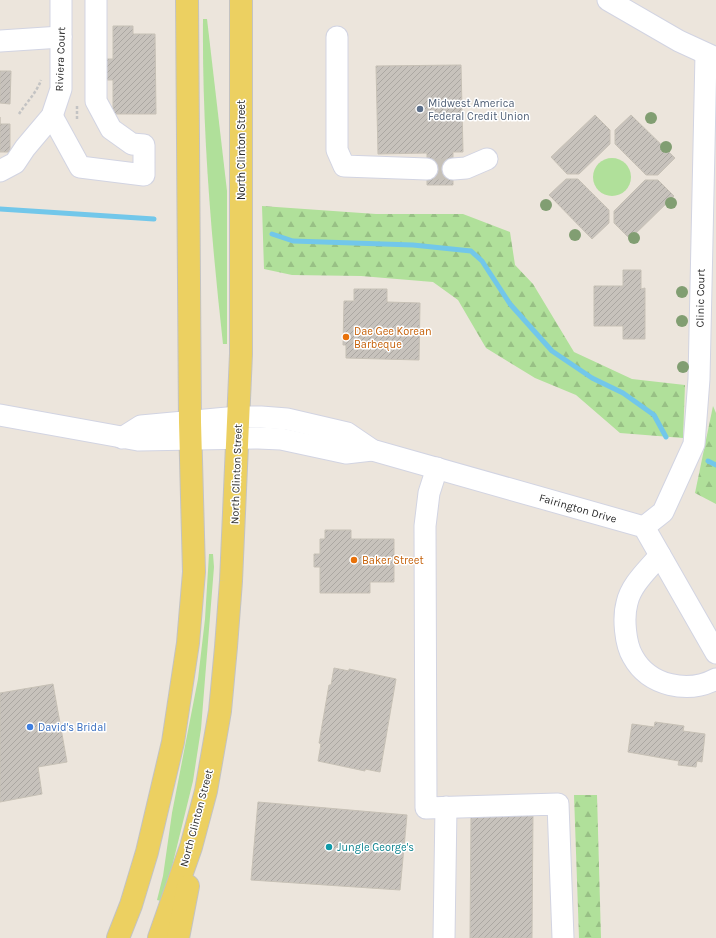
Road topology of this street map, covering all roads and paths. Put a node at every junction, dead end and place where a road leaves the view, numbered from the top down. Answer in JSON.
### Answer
{"nodes":[{"id":1,"x":61,"y":0,"type":"edge"},
{"id":2,"x":96,"y":0,"type":"edge"},
{"id":3,"x":187,"y":0,"type":"edge"},
{"id":4,"x":241,"y":0,"type":"edge"},
{"id":5,"x":608,"y":0,"type":"edge"},
{"id":6,"x":61,"y":37,"type":"junction"},
{"id":7,"x":337,"y":37,"type":"dead end"},
{"id":8,"x":0,"y":41,"type":"edge"},
{"id":9,"x":711,"y":56,"type":"edge"},
{"id":10,"x":44,"y":73,"type":"dead end"},
{"id":11,"x":19,"y":114,"type":"dead end"},
{"id":12,"x":52,"y":116,"type":"junction"},
{"id":13,"x":487,"y":159,"type":"dead end"},
{"id":14,"x":427,"y":169,"type":"tunnel mouth"},
{"id":15,"x":452,"y":169,"type":"tunnel mouth"},
{"id":16,"x":0,"y":171,"type":"edge"},
{"id":17,"x":0,"y":415,"type":"edge"},
{"id":18,"x":238,"y":428,"type":"junction"},
{"id":19,"x":190,"y":431,"type":"junction"},
{"id":20,"x":437,"y":468,"type":"junction"},
{"id":21,"x":644,"y":526,"type":"junction"},
{"id":22,"x":660,"y":555,"type":"junction"},
{"id":23,"x":716,"y":653,"type":"edge"},
{"id":24,"x":716,"y":679,"type":"edge"},
{"id":25,"x":446,"y":807,"type":"junction"},
{"id":26,"x":191,"y":847,"type":"junction"},
{"id":27,"x":118,"y":938,"type":"edge"},
{"id":28,"x":159,"y":938,"type":"edge"},
{"id":29,"x":178,"y":938,"type":"edge"},
{"id":30,"x":444,"y":938,"type":"edge"},
{"id":31,"x":563,"y":938,"type":"edge"}],
"edges":[{"from":1,"to":6,"type":"street","name":"Riviera Court"},
{"from":2,"to":12,"type":"street"},
{"from":3,"to":19,"type":"main road"},
{"from":4,"to":18,"type":"main road","name":"North Clinton Street"},
{"from":5,"to":9,"type":"street"},
{"from":6,"to":8,"type":"street"},
{"from":6,"to":12,"type":"street","name":"Riviera Court"},
{"from":7,"to":14,"type":"street"},
{"from":9,"to":21,"type":"street","name":"Clinic Court"},
{"from":10,"to":11,"type":"path"},
{"from":12,"to":16,"type":"street"},
{"from":13,"to":15,"type":"street"},
{"from":17,"to":19,"type":"street","name":"Fairington Drive"},
{"from":18,"to":19,"type":"street","name":"Fairington Drive"},
{"from":18,"to":20,"type":"street","name":"Fairington Drive"},
{"from":18,"to":26,"type":"main road","name":"North Clinton Street"},
{"from":19,"to":27,"type":"main road"},
{"from":20,"to":21,"type":"street","name":"Fairington Drive"},
{"from":20,"to":25,"type":"street"},
{"from":21,"to":22,"type":"street"},
{"from":22,"to":23,"type":"street"},
{"from":22,"to":24,"type":"street"},
{"from":25,"to":30,"type":"street"},
{"from":25,"to":31,"type":"street"},
{"from":26,"to":28,"type":"main road","name":"North Clinton Street"},
{"from":26,"to":29,"type":"main road"}]}
